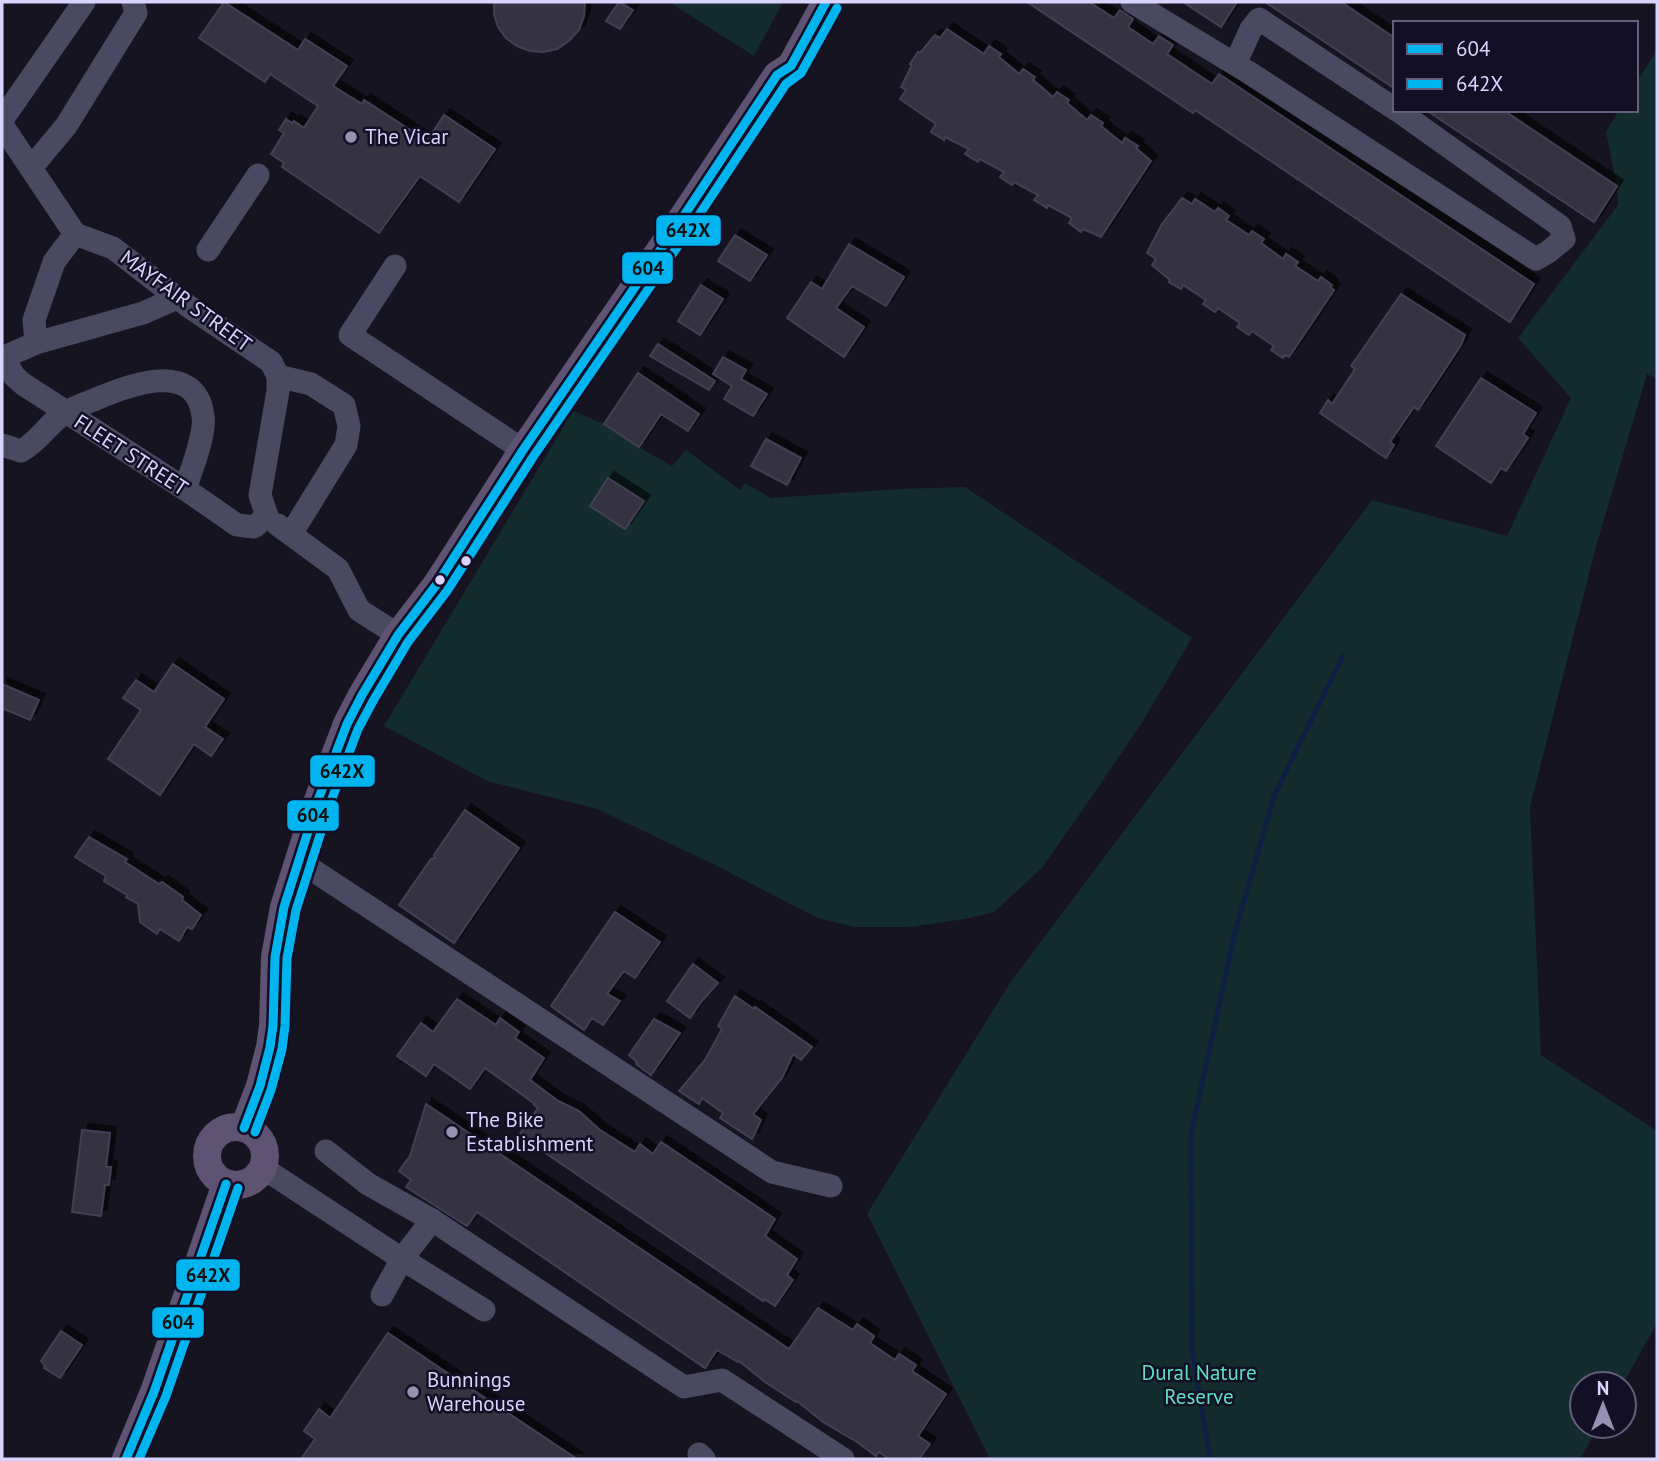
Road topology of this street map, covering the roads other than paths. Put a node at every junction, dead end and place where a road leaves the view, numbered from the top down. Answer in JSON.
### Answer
{"nodes":[{"id":1,"x":85,"y":2,"type":"edge"},
{"id":2,"x":133,"y":2,"type":"edge"},
{"id":3,"x":809,"y":2,"type":"edge"},
{"id":4,"x":826,"y":2,"type":"edge"},
{"id":5,"x":1132,"y":2,"type":"edge"},
{"id":6,"x":1235,"y":64,"type":"junction"},
{"id":7,"x":777,"y":75,"type":"junction"},
{"id":8,"x":1393,"y":108,"type":"edge"},
{"id":9,"x":1399,"y":112,"type":"edge"},
{"id":10,"x":2,"y":122,"type":"edge"},
{"id":11,"x":31,"y":168,"type":"junction"},
{"id":12,"x":258,"y":175,"type":"dead end"},
{"id":13,"x":75,"y":234,"type":"junction"},
{"id":14,"x":208,"y":250,"type":"dead end"},
{"id":15,"x":395,"y":266,"type":"dead end"},
{"id":16,"x":177,"y":298,"type":"junction"},
{"id":17,"x":36,"y":343,"type":"junction"},
{"id":18,"x":5,"y":369,"type":"edge"},
{"id":19,"x":278,"y":376,"type":"junction"},
{"id":20,"x":65,"y":412,"type":"junction"},
{"id":21,"x":2,"y":445,"type":"edge"},
{"id":22,"x":523,"y":450,"type":"junction"},
{"id":23,"x":185,"y":489,"type":"junction"},
{"id":24,"x":267,"y":516,"type":"junction"},
{"id":25,"x":291,"y":534,"type":"junction"},
{"id":26,"x":398,"y":635,"type":"junction"},
{"id":27,"x":299,"y":862,"type":"junction"},
{"id":28,"x":244,"y":1128,"type":"junction"},
{"id":29,"x":326,"y":1151,"type":"dead end"},
{"id":30,"x":263,"y":1168,"type":"junction"},
{"id":31,"x":226,"y":1184,"type":"junction"},
{"id":32,"x":831,"y":1186,"type":"dead end"},
{"id":33,"x":432,"y":1220,"type":"junction"},
{"id":34,"x":402,"y":1259,"type":"junction"},
{"id":35,"x":382,"y":1295,"type":"dead end"},
{"id":36,"x":484,"y":1310,"type":"dead end"},
{"id":37,"x":126,"y":1459,"type":"edge"},
{"id":38,"x":843,"y":1459,"type":"edge"}],
"edges":[{"from":1,"to":10,"type":"lane"},
{"from":2,"to":11,"type":"lane"},
{"from":3,"to":7,"type":"main road"},
{"from":4,"to":7,"type":"main road"},
{"from":5,"to":6,"type":"lane"},
{"from":6,"to":8,"type":"lane"},
{"from":6,"to":9,"type":"lane"},
{"from":7,"to":22,"type":"main road"},
{"from":10,"to":11,"type":"lane"},
{"from":11,"to":13,"type":"lane"},
{"from":12,"to":14,"type":"lane"},
{"from":13,"to":16,"type":"lane","name":"MAYFAIR STREET"},
{"from":13,"to":17,"type":"lane"},
{"from":15,"to":22,"type":"lane"},
{"from":16,"to":17,"type":"lane"},
{"from":16,"to":19,"type":"lane","name":"MAYFAIR STREET"},
{"from":17,"to":18,"type":"lane"},
{"from":18,"to":20,"type":"lane","name":"FLEET STREET"},
{"from":19,"to":24,"type":"lane"},
{"from":19,"to":25,"type":"lane"},
{"from":20,"to":21,"type":"lane"},
{"from":20,"to":23,"type":"lane","name":"FLEET STREET"},
{"from":20,"to":23,"type":"lane"},
{"from":22,"to":26,"type":"main road"},
{"from":23,"to":24,"type":"lane","name":"FLEET STREET"},
{"from":24,"to":25,"type":"lane"},
{"from":25,"to":26,"type":"lane"},
{"from":26,"to":27,"type":"main road"},
{"from":27,"to":28,"type":"main road"},
{"from":27,"to":32,"type":"lane"},
{"from":28,"to":30,"type":"main road"},
{"from":28,"to":31,"type":"main road"},
{"from":29,"to":33,"type":"lane"},
{"from":30,"to":31,"type":"main road"},
{"from":30,"to":34,"type":"lane"},
{"from":31,"to":37,"type":"main road"},
{"from":33,"to":34,"type":"lane"},
{"from":33,"to":38,"type":"lane"},
{"from":34,"to":35,"type":"lane"},
{"from":34,"to":36,"type":"lane"}]}
